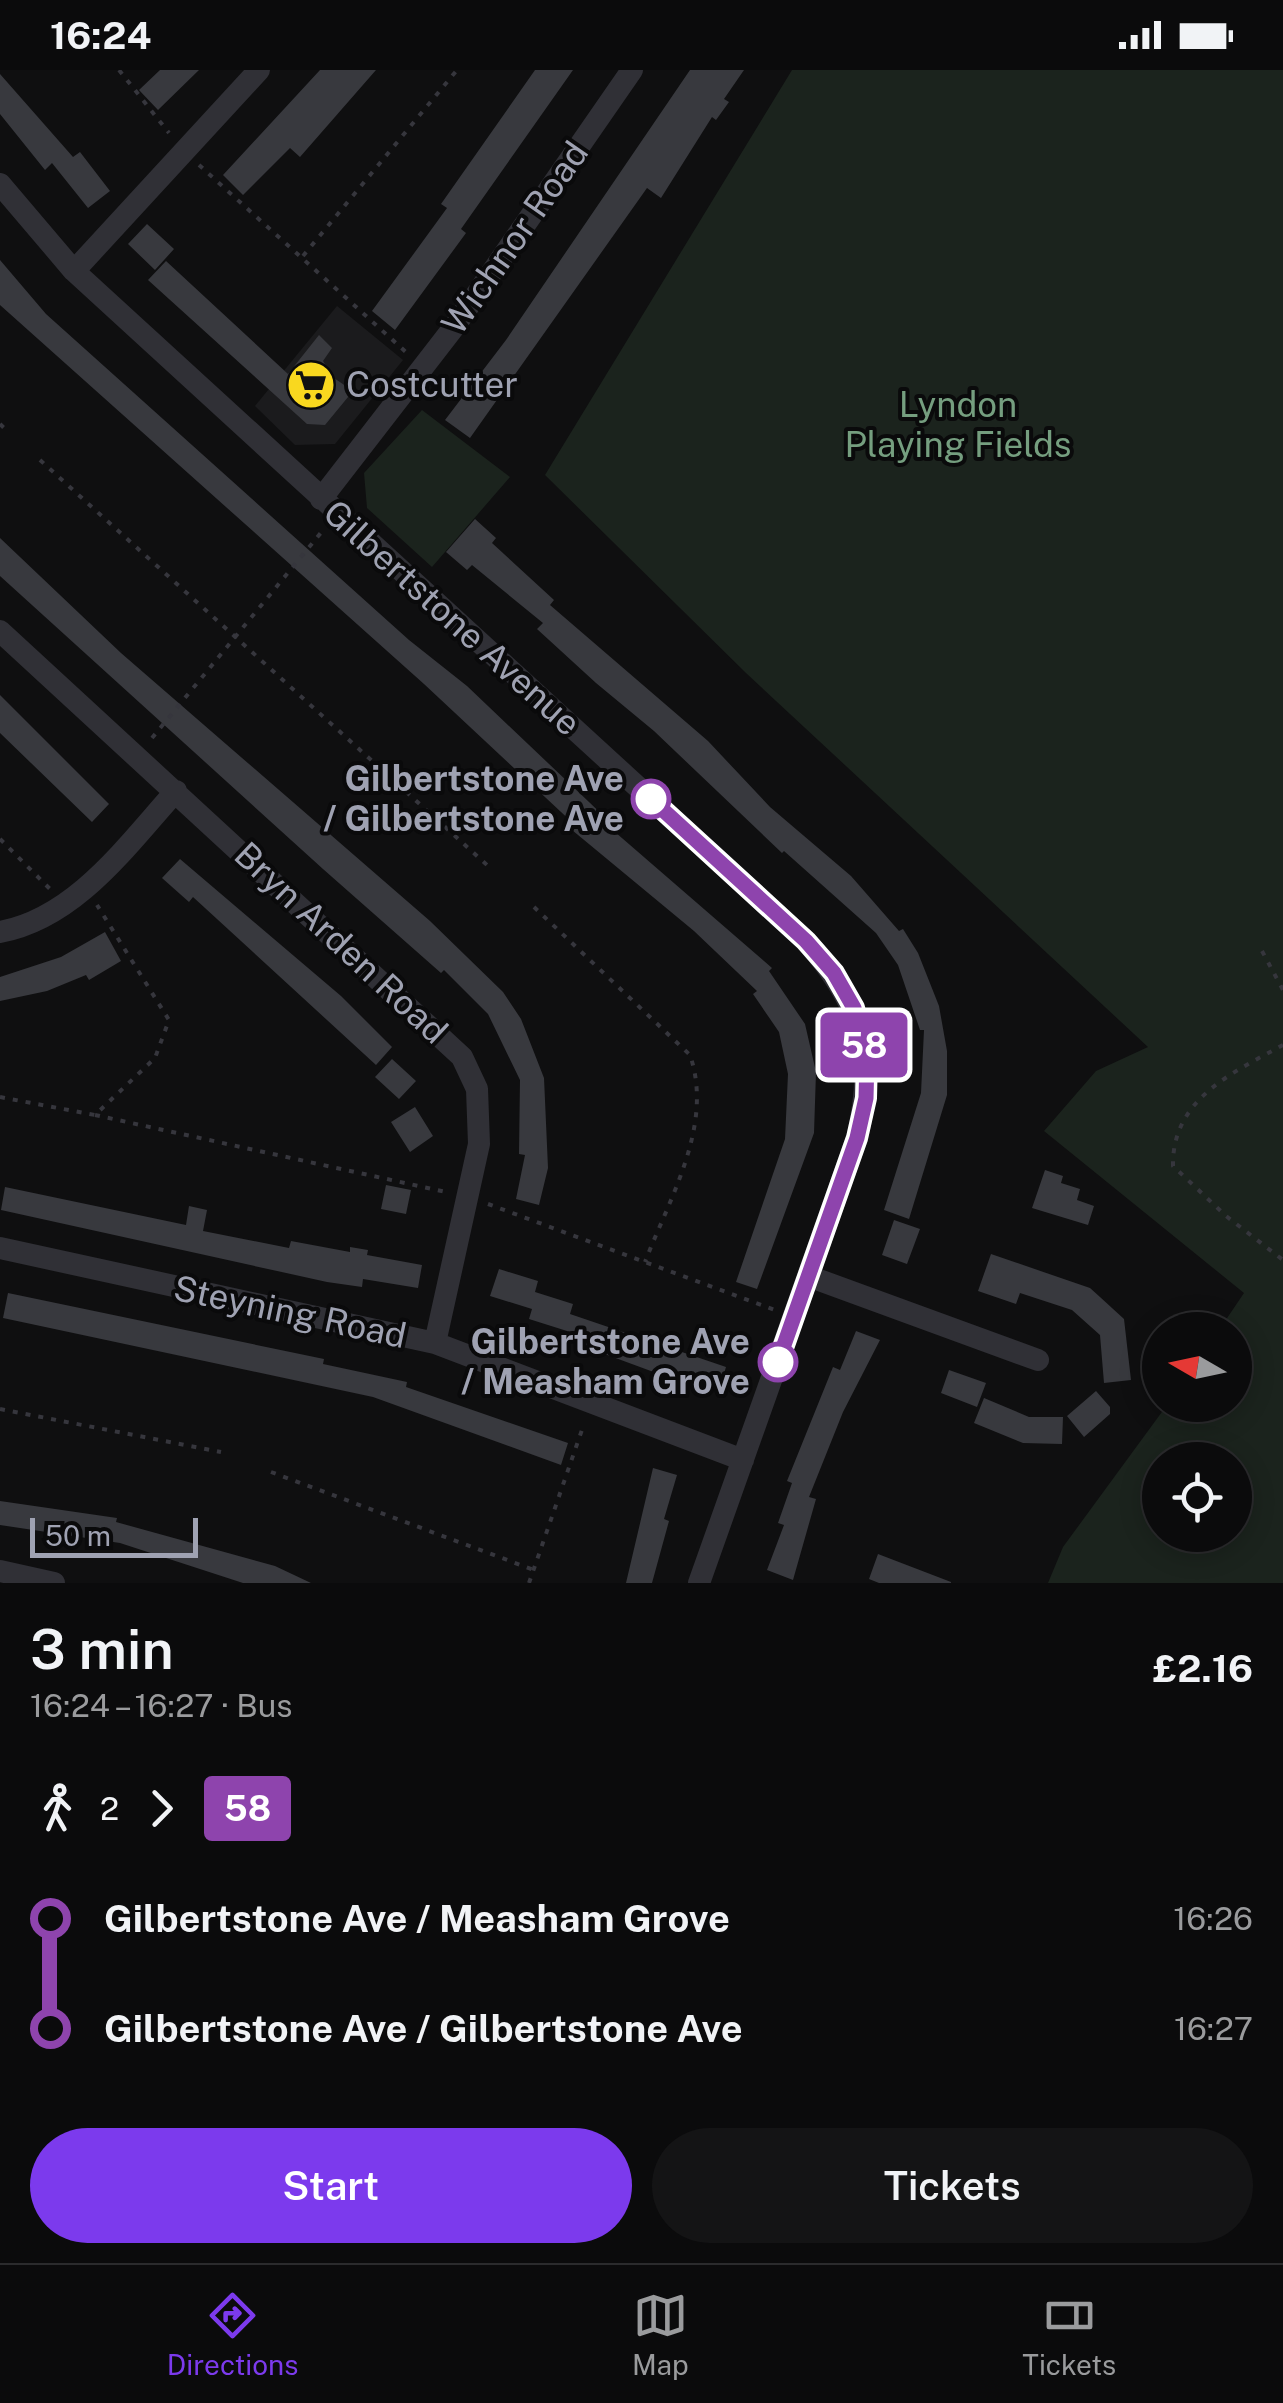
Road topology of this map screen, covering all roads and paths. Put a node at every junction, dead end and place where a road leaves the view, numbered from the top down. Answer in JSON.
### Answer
{"nodes":[{"id":1,"x":119,"y":70,"type":"edge"},
{"id":2,"x":259,"y":70,"type":"edge"},
{"id":3,"x":457,"y":70,"type":"edge"},
{"id":4,"x":632,"y":70,"type":"edge"},
{"id":5,"x":183,"y":152,"type":"junction"},
{"id":6,"x":0,"y":184,"type":"edge"},
{"id":7,"x":303,"y":256,"type":"junction"},
{"id":8,"x":74,"y":271,"type":"junction"},
{"id":9,"x":422,"y":368,"type":"junction"},
{"id":10,"x":40,"y":460,"type":"dead end"},
{"id":11,"x":329,"y":506,"type":"junction"},
{"id":12,"x":0,"y":631,"type":"edge"},
{"id":13,"x":236,"y":637,"type":"junction"},
{"id":14,"x":137,"y":756,"type":"junction"},
{"id":15,"x":176,"y":791,"type":"junction"},
{"id":16,"x":0,"y":840,"type":"edge"},
{"id":17,"x":487,"y":865,"type":"dead end"},
{"id":18,"x":86,"y":888,"type":"junction"},
{"id":19,"x":64,"y":904,"type":"junction"},
{"id":20,"x":534,"y":906,"type":"dead end"},
{"id":21,"x":0,"y":932,"type":"edge"},
{"id":22,"x":1262,"y":951,"type":"dead end"},
{"id":23,"x":1283,"y":990,"type":"edge"},
{"id":24,"x":1283,"y":1044,"type":"edge"},
{"id":25,"x":0,"y":1097,"type":"edge"},
{"id":26,"x":96,"y":1115,"type":"junction"},
{"id":27,"x":469,"y":1197,"type":"junction"},
{"id":28,"x":0,"y":1248,"type":"edge"},
{"id":29,"x":1283,"y":1260,"type":"edge"},
{"id":30,"x":645,"y":1262,"type":"junction"},
{"id":31,"x":808,"y":1276,"type":"junction"},
{"id":32,"x":794,"y":1317,"type":"junction"},
{"id":33,"x":435,"y":1343,"type":"junction"},
{"id":34,"x":1038,"y":1360,"type":"dead end"},
{"id":35,"x":592,"y":1400,"type":"junction"},
{"id":36,"x":0,"y":1409,"type":"edge"},
{"id":37,"x":220,"y":1452,"type":"dead end"},
{"id":38,"x":743,"y":1460,"type":"junction"},
{"id":39,"x":271,"y":1472,"type":"dead end"},
{"id":40,"x":534,"y":1570,"type":"junction"},
{"id":41,"x":0,"y":1571,"type":"edge"},
{"id":42,"x":707,"y":1581,"type":"edge"},
{"id":43,"x":54,"y":1583,"type":"edge"},
{"id":44,"x":529,"y":1583,"type":"edge"}],
"edges":[{"from":1,"to":5,"type":"path"},
{"from":2,"to":5,"type":"street"},
{"from":3,"to":7,"type":"path"},
{"from":4,"to":9,"type":"street","name":"Wichnor Road"},
{"from":5,"to":7,"type":"path"},
{"from":5,"to":8,"type":"street"},
{"from":6,"to":8,"type":"street","name":"Gilbertstone Avenue"},
{"from":7,"to":9,"type":"path"},
{"from":8,"to":11,"type":"street","name":"Gilbertstone Avenue"},
{"from":9,"to":11,"type":"street","name":"Wichnor Road"},
{"from":10,"to":13,"type":"path"},
{"from":11,"to":13,"type":"path"},
{"from":11,"to":31,"type":"street","name":"Gilbertstone Avenue"},
{"from":12,"to":14,"type":"street","name":"Bryn Arden Road"},
{"from":13,"to":14,"type":"path"},
{"from":13,"to":17,"type":"path"},
{"from":14,"to":15,"type":"street","name":"Bryn Arden Road"},
{"from":15,"to":18,"type":"street"},
{"from":15,"to":27,"type":"street","name":"Bryn Arden Road"},
{"from":16,"to":19,"type":"path"},
{"from":18,"to":19,"type":"street"},
{"from":18,"to":26,"type":"path"},
{"from":19,"to":21,"type":"street"},
{"from":20,"to":30,"type":"path"},
{"from":22,"to":23,"type":"path"},
{"from":24,"to":29,"type":"path"},
{"from":25,"to":26,"type":"path"},
{"from":26,"to":27,"type":"path"},
{"from":27,"to":30,"type":"path"},
{"from":27,"to":33,"type":"street","name":"Bryn Arden Road"},
{"from":28,"to":33,"type":"street","name":"Steyning Road"},
{"from":30,"to":32,"type":"path"},
{"from":31,"to":32,"type":"street","name":"Gilbertstone Avenue"},
{"from":31,"to":34,"type":"street"},
{"from":32,"to":38,"type":"street","name":"Gilbertstone Avenue"},
{"from":33,"to":35,"type":"street","name":"Steyning Road"},
{"from":35,"to":38,"type":"street","name":"Steyning Road"},
{"from":35,"to":40,"type":"path"},
{"from":36,"to":37,"type":"path"},
{"from":38,"to":42,"type":"street","name":"Gilbertstone Avenue"},
{"from":39,"to":40,"type":"path"},
{"from":40,"to":44,"type":"path"},
{"from":41,"to":43,"type":"street"}]}
